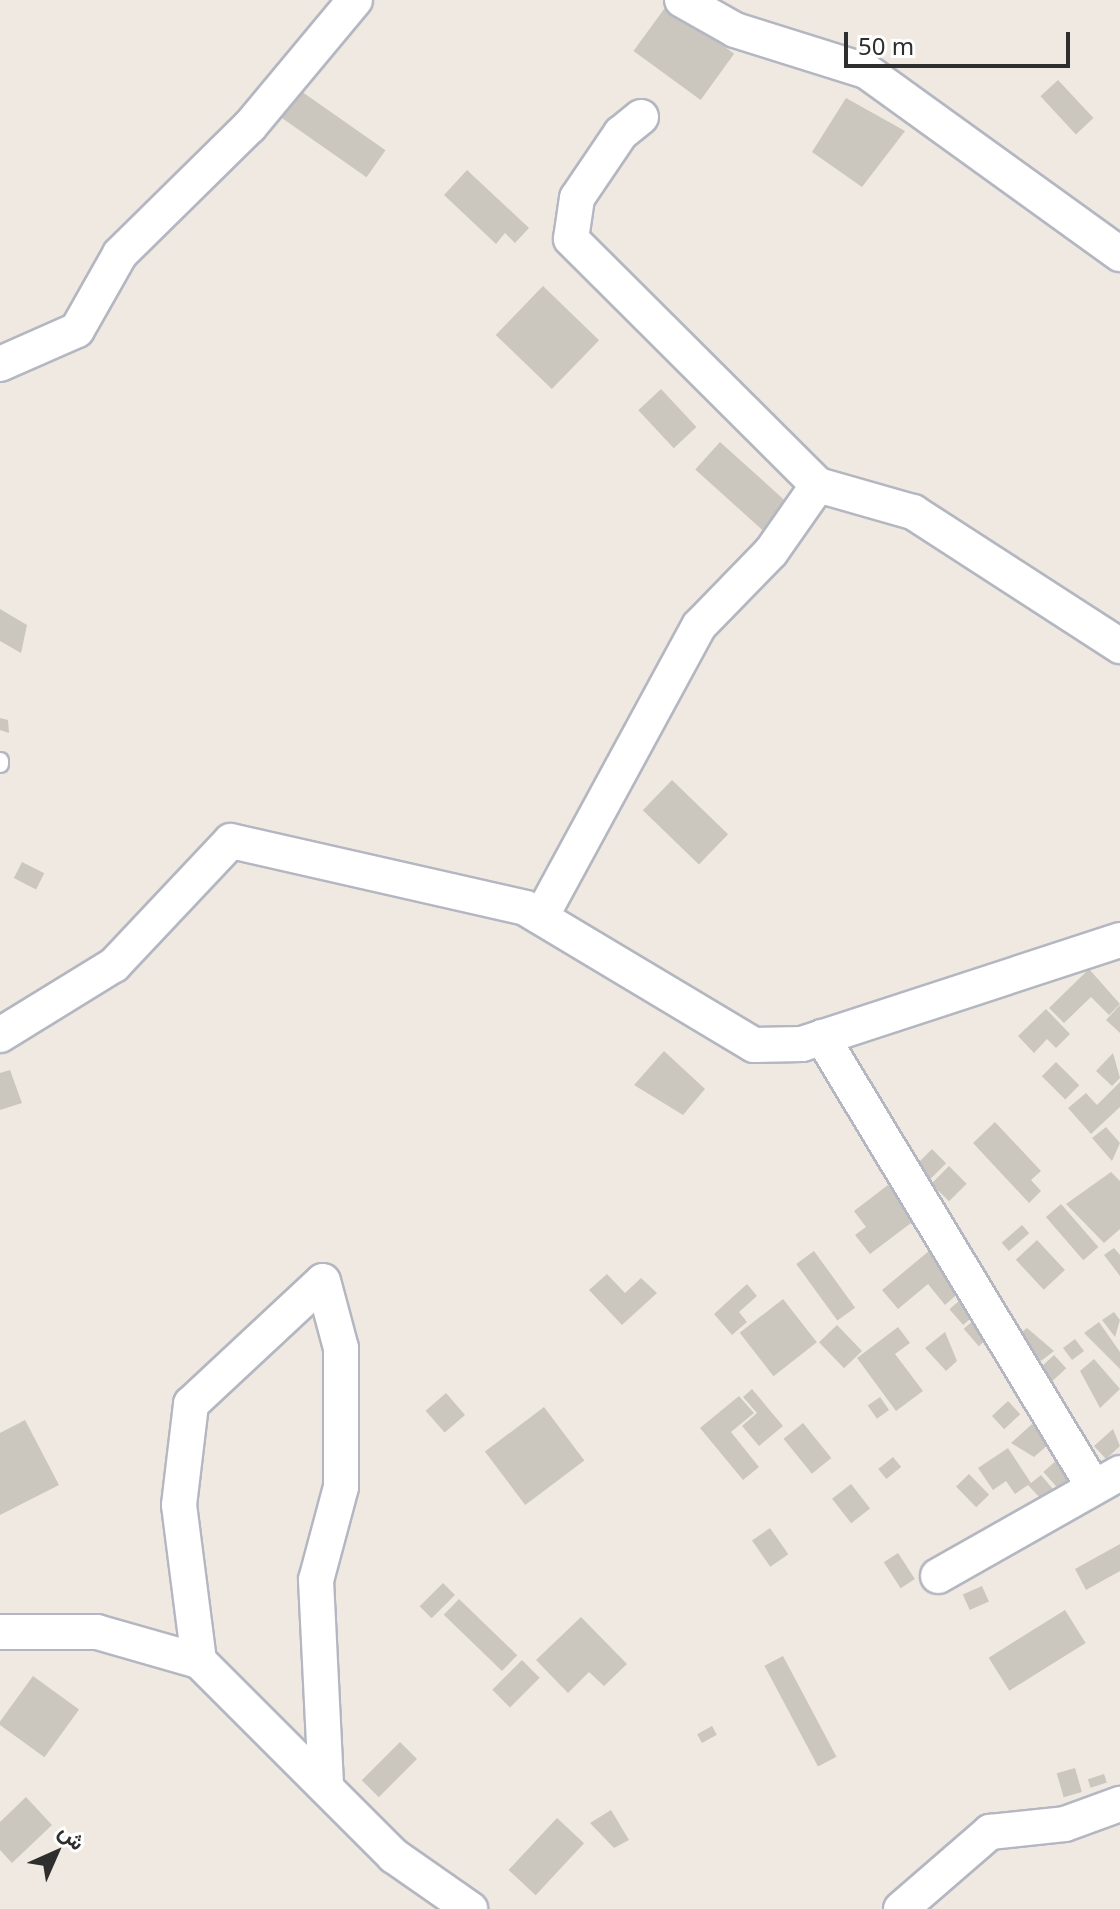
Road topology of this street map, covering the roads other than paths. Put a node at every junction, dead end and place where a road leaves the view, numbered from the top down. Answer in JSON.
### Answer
{"nodes":[{"id":1,"x":355,"y":0,"type":"edge"},
{"id":2,"x":682,"y":0,"type":"edge"},
{"id":3,"x":641,"y":117,"type":"dead end"},
{"id":4,"x":1120,"y":254,"type":"edge"},
{"id":5,"x":0,"y":364,"type":"edge"},
{"id":6,"x":818,"y":485,"type":"junction"},
{"id":7,"x":1120,"y":646,"type":"edge"},
{"id":8,"x":541,"y":917,"type":"junction"},
{"id":9,"x":1120,"y":940,"type":"edge"},
{"id":10,"x":0,"y":1035,"type":"edge"},
{"id":11,"x":822,"y":1037,"type":"junction"},
{"id":12,"x":1106,"y":1479,"type":"edge"},
{"id":13,"x":938,"y":1576,"type":"dead end"},
{"id":14,"x":0,"y":1632,"type":"edge"},
{"id":15,"x":199,"y":1661,"type":"junction"},
{"id":16,"x":326,"y":1787,"type":"junction"},
{"id":17,"x":1120,"y":1804,"type":"edge"},
{"id":18,"x":470,"y":1909,"type":"edge"},
{"id":19,"x":901,"y":1909,"type":"edge"}],
"edges":[{"from":1,"to":5,"type":"street"},
{"from":2,"to":4,"type":"street"},
{"from":3,"to":6,"type":"street"},
{"from":6,"to":7,"type":"street"},
{"from":6,"to":8,"type":"street"},
{"from":8,"to":10,"type":"street"},
{"from":8,"to":11,"type":"street"},
{"from":9,"to":11,"type":"street"},
{"from":11,"to":12,"type":"street"},
{"from":12,"to":13,"type":"street"},
{"from":14,"to":15,"type":"street"},
{"from":15,"to":16,"type":"street"},
{"from":15,"to":16,"type":"street"},
{"from":16,"to":18,"type":"street"},
{"from":17,"to":19,"type":"street"}]}
